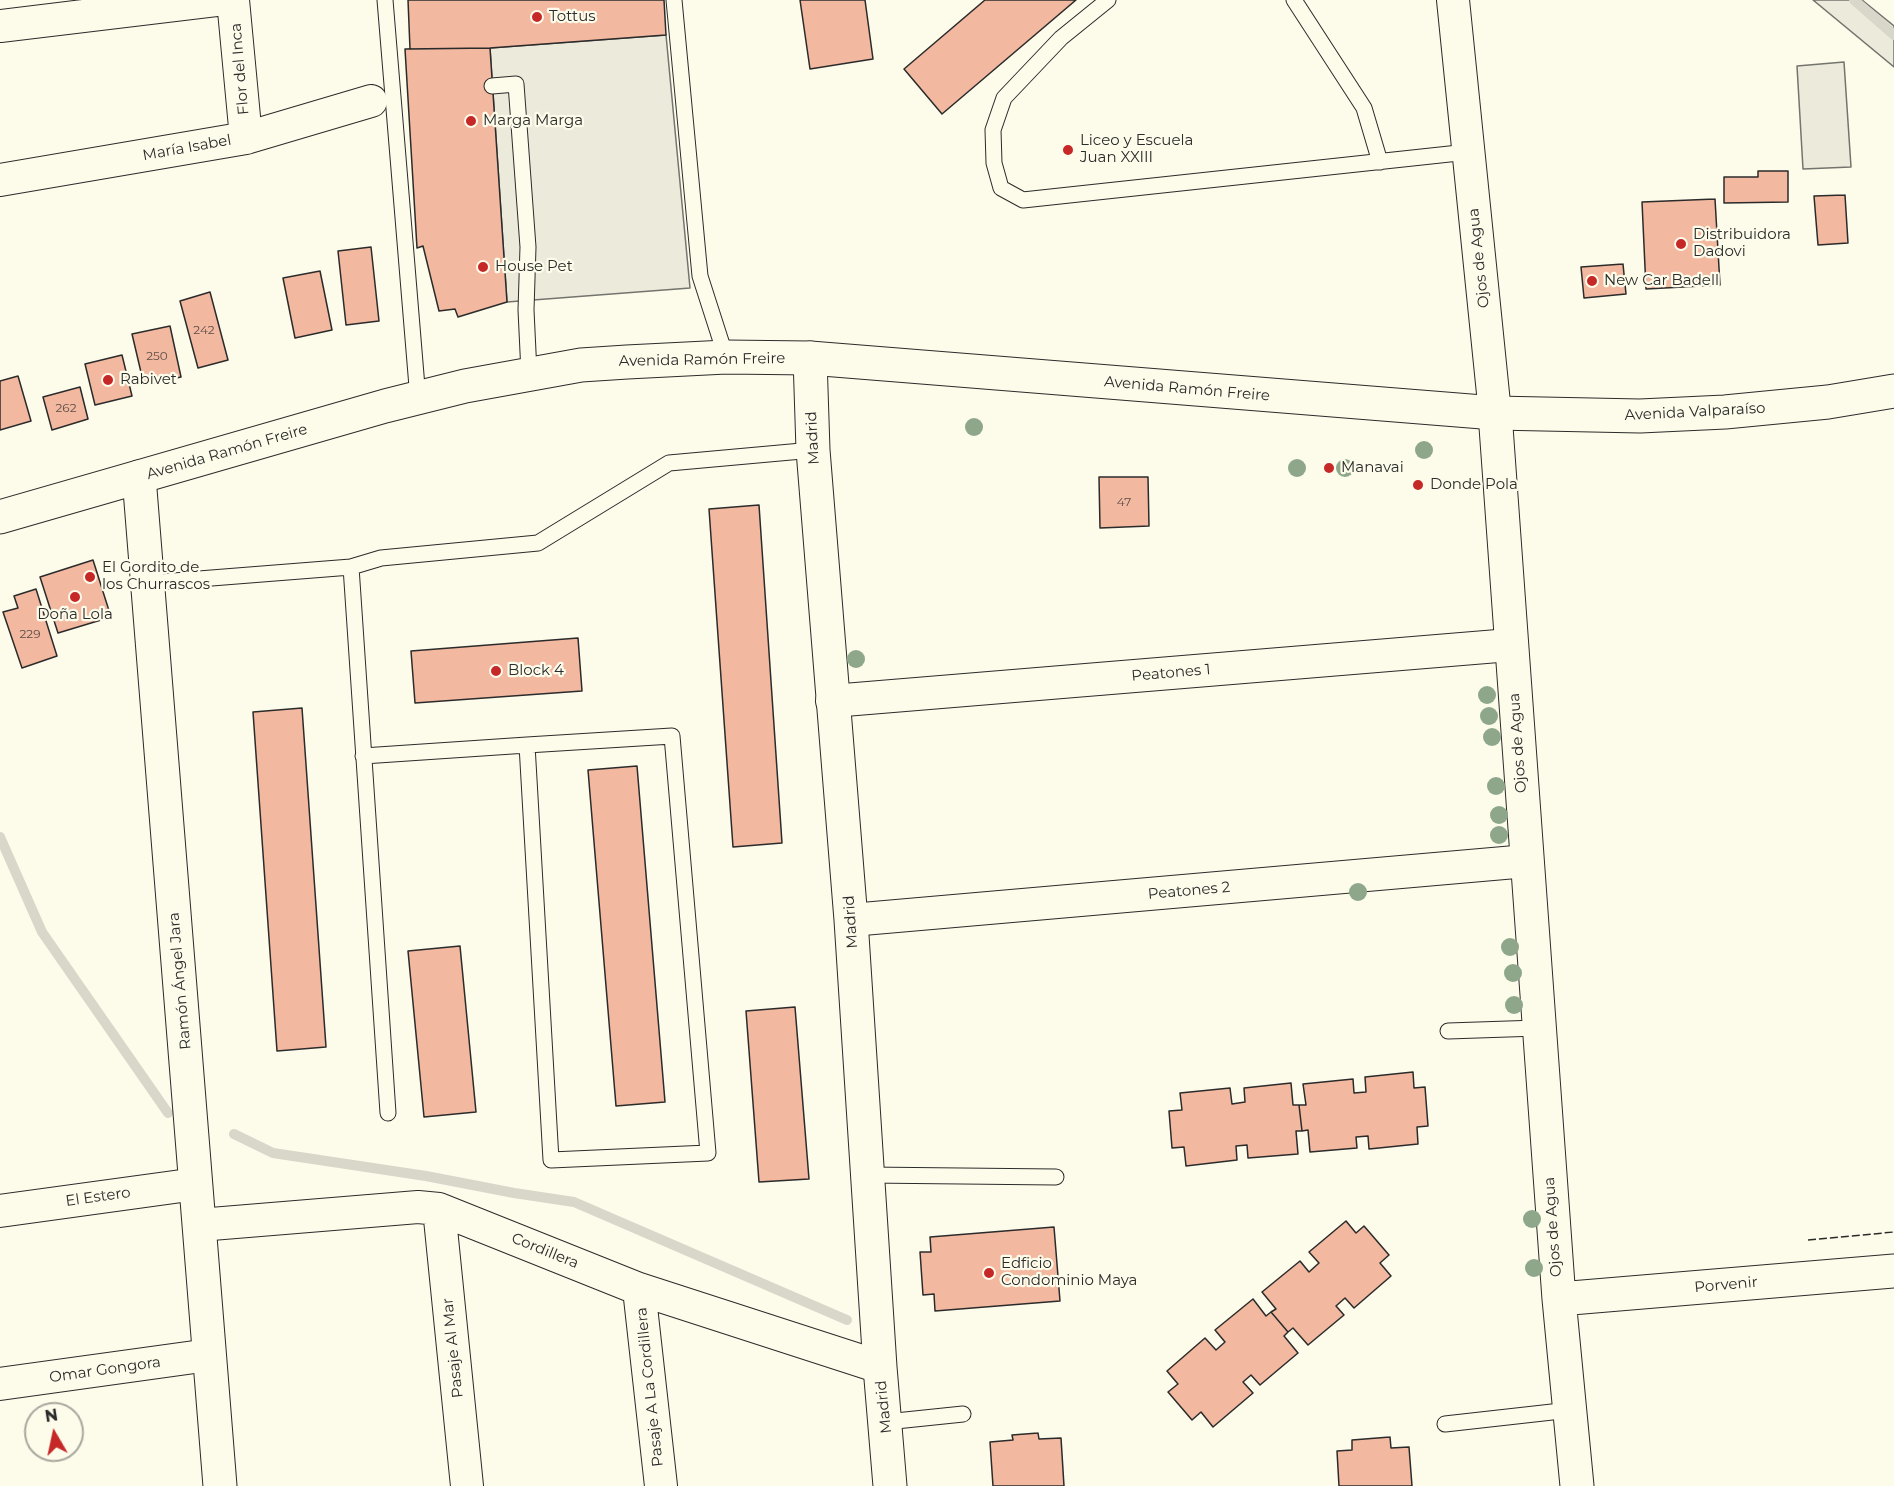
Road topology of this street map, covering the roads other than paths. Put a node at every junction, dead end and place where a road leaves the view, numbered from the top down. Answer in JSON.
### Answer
{"nodes":[{"id":1,"x":216,"y":0,"type":"edge"},
{"id":2,"x":233,"y":0,"type":"edge"},
{"id":3,"x":386,"y":0,"type":"edge"},
{"id":4,"x":674,"y":0,"type":"edge"},
{"id":5,"x":1108,"y":0,"type":"edge"},
{"id":6,"x":1294,"y":0,"type":"edge"},
{"id":7,"x":1453,"y":0,"type":"edge"},
{"id":8,"x":0,"y":26,"type":"edge"},
{"id":9,"x":492,"y":86,"type":"dead end"},
{"id":10,"x":408,"y":89,"type":"dead end"},
{"id":11,"x":382,"y":98,"type":"junction"},
{"id":12,"x":246,"y":138,"type":"junction"},
{"id":13,"x":1468,"y":152,"type":"junction"},
{"id":14,"x":1380,"y":162,"type":"junction"},
{"id":15,"x":0,"y":180,"type":"edge"},
{"id":16,"x":726,"y":357,"type":"junction"},
{"id":17,"x":810,"y":358,"type":"junction"},
{"id":18,"x":529,"y":373,"type":"junction"},
{"id":19,"x":1894,"y":391,"type":"edge"},
{"id":20,"x":418,"y":399,"type":"junction"},
{"id":21,"x":1495,"y":413,"type":"junction"},
{"id":22,"x":813,"y":450,"type":"junction"},
{"id":23,"x":140,"y":477,"type":"junction"},
{"id":24,"x":0,"y":517,"type":"edge"},
{"id":25,"x":351,"y":567,"type":"junction"},
{"id":26,"x":148,"y":583,"type":"junction"},
{"id":27,"x":1510,"y":645,"type":"junction"},
{"id":28,"x":832,"y":701,"type":"junction"},
{"id":29,"x":527,"y":745,"type":"junction"},
{"id":30,"x":363,"y":756,"type":"junction"},
{"id":31,"x":1527,"y":861,"type":"junction"},
{"id":32,"x":851,"y":920,"type":"junction"},
{"id":33,"x":1538,"y":1028,"type":"junction"},
{"id":34,"x":1448,"y":1031,"type":"dead end"},
{"id":35,"x":388,"y":1113,"type":"dead end"},
{"id":36,"x":867,"y":1175,"type":"junction"},
{"id":37,"x":1056,"y":1177,"type":"dead end"},
{"id":38,"x":196,"y":1184,"type":"junction"},
{"id":39,"x":439,"y":1209,"type":"junction"},
{"id":40,"x":0,"y":1211,"type":"edge"},
{"id":41,"x":199,"y":1225,"type":"junction"},
{"id":42,"x":1894,"y":1271,"type":"edge"},
{"id":43,"x":639,"y":1289,"type":"junction"},
{"id":44,"x":1558,"y":1299,"type":"junction"},
{"id":45,"x":209,"y":1355,"type":"junction"},
{"id":46,"x":880,"y":1367,"type":"junction"},
{"id":47,"x":0,"y":1384,"type":"edge"},
{"id":48,"x":1570,"y":1410,"type":"junction"},
{"id":49,"x":963,"y":1414,"type":"dead end"},
{"id":50,"x":886,"y":1422,"type":"junction"},
{"id":51,"x":1444,"y":1424,"type":"dead end"},
{"id":52,"x":220,"y":1486,"type":"edge"},
{"id":53,"x":467,"y":1486,"type":"edge"},
{"id":54,"x":661,"y":1486,"type":"edge"},
{"id":55,"x":890,"y":1486,"type":"edge"},
{"id":56,"x":1577,"y":1486,"type":"edge"}],
"edges":[{"from":1,"to":8,"type":"street"},
{"from":2,"to":12,"type":"street","name":"Flor del Inca"},
{"from":3,"to":11,"type":"lane"},
{"from":4,"to":16,"type":"lane"},
{"from":5,"to":14,"type":"lane"},
{"from":6,"to":14,"type":"lane"},
{"from":7,"to":13,"type":"street","name":"Ojos de Agua"},
{"from":9,"to":18,"type":"lane"},
{"from":10,"to":11,"type":"lane"},
{"from":11,"to":12,"type":"street","name":"María Isabel"},
{"from":11,"to":20,"type":"lane"},
{"from":12,"to":15,"type":"street","name":"María Isabel"},
{"from":13,"to":14,"type":"lane"},
{"from":13,"to":21,"type":"street","name":"Ojos de Agua"},
{"from":16,"to":17,"type":"main road","name":"Avenida Ramón Freire"},
{"from":16,"to":18,"type":"main road","name":"Avenida Ramón Freire"},
{"from":17,"to":21,"type":"main road","name":"Avenida Ramón Freire"},
{"from":17,"to":22,"type":"main road","name":"Madrid"},
{"from":18,"to":20,"type":"main road","name":"Avenida Ramón Freire"},
{"from":19,"to":21,"type":"main road","name":"Avenida Valparaíso"},
{"from":20,"to":23,"type":"main road","name":"Avenida Ramón Freire"},
{"from":21,"to":27,"type":"main road","name":"Ojos de Agua"},
{"from":22,"to":25,"type":"lane"},
{"from":22,"to":28,"type":"main road","name":"Madrid"},
{"from":23,"to":24,"type":"main road","name":"Avenida Ramón Freire"},
{"from":23,"to":26,"type":"main road","name":"Ramón Ángel Jara"},
{"from":25,"to":26,"type":"lane"},
{"from":25,"to":30,"type":"lane"},
{"from":26,"to":38,"type":"main road","name":"Ramón Ángel Jara"},
{"from":27,"to":28,"type":"street","name":"Peatones 1"},
{"from":27,"to":31,"type":"main road","name":"Ojos de Agua"},
{"from":28,"to":32,"type":"main road","name":"Madrid"},
{"from":29,"to":29,"type":"lane"},
{"from":29,"to":30,"type":"lane"},
{"from":30,"to":35,"type":"lane"},
{"from":31,"to":32,"type":"street","name":"Peatones 2"},
{"from":31,"to":33,"type":"main road","name":"Ojos de Agua"},
{"from":32,"to":36,"type":"main road","name":"Madrid"},
{"from":33,"to":34,"type":"lane"},
{"from":33,"to":44,"type":"main road","name":"Ojos de Agua"},
{"from":36,"to":37,"type":"lane"},
{"from":36,"to":46,"type":"main road","name":"Madrid"},
{"from":38,"to":40,"type":"street","name":"El Estero"},
{"from":38,"to":41,"type":"main road","name":"Ramón Ángel Jara"},
{"from":39,"to":41,"type":"street","name":"Cordillera"},
{"from":39,"to":43,"type":"street","name":"Cordillera"},
{"from":39,"to":53,"type":"street","name":"Pasaje Al Mar"},
{"from":41,"to":45,"type":"main road","name":"Ramón Ángel Jara"},
{"from":42,"to":44,"type":"main road","name":"Porvenir"},
{"from":43,"to":46,"type":"street","name":"Cordillera"},
{"from":43,"to":54,"type":"street","name":"Pasaje A La Cordillera"},
{"from":44,"to":48,"type":"main road","name":"Ojos de Agua"},
{"from":45,"to":47,"type":"street","name":"Omar Gongora"},
{"from":45,"to":52,"type":"main road","name":"Ramón Ángel Jara"},
{"from":46,"to":50,"type":"main road","name":"Madrid"},
{"from":48,"to":51,"type":"lane"},
{"from":48,"to":56,"type":"main road","name":"Ojos de Agua"},
{"from":49,"to":50,"type":"lane"},
{"from":50,"to":55,"type":"main road","name":"Madrid"}]}
